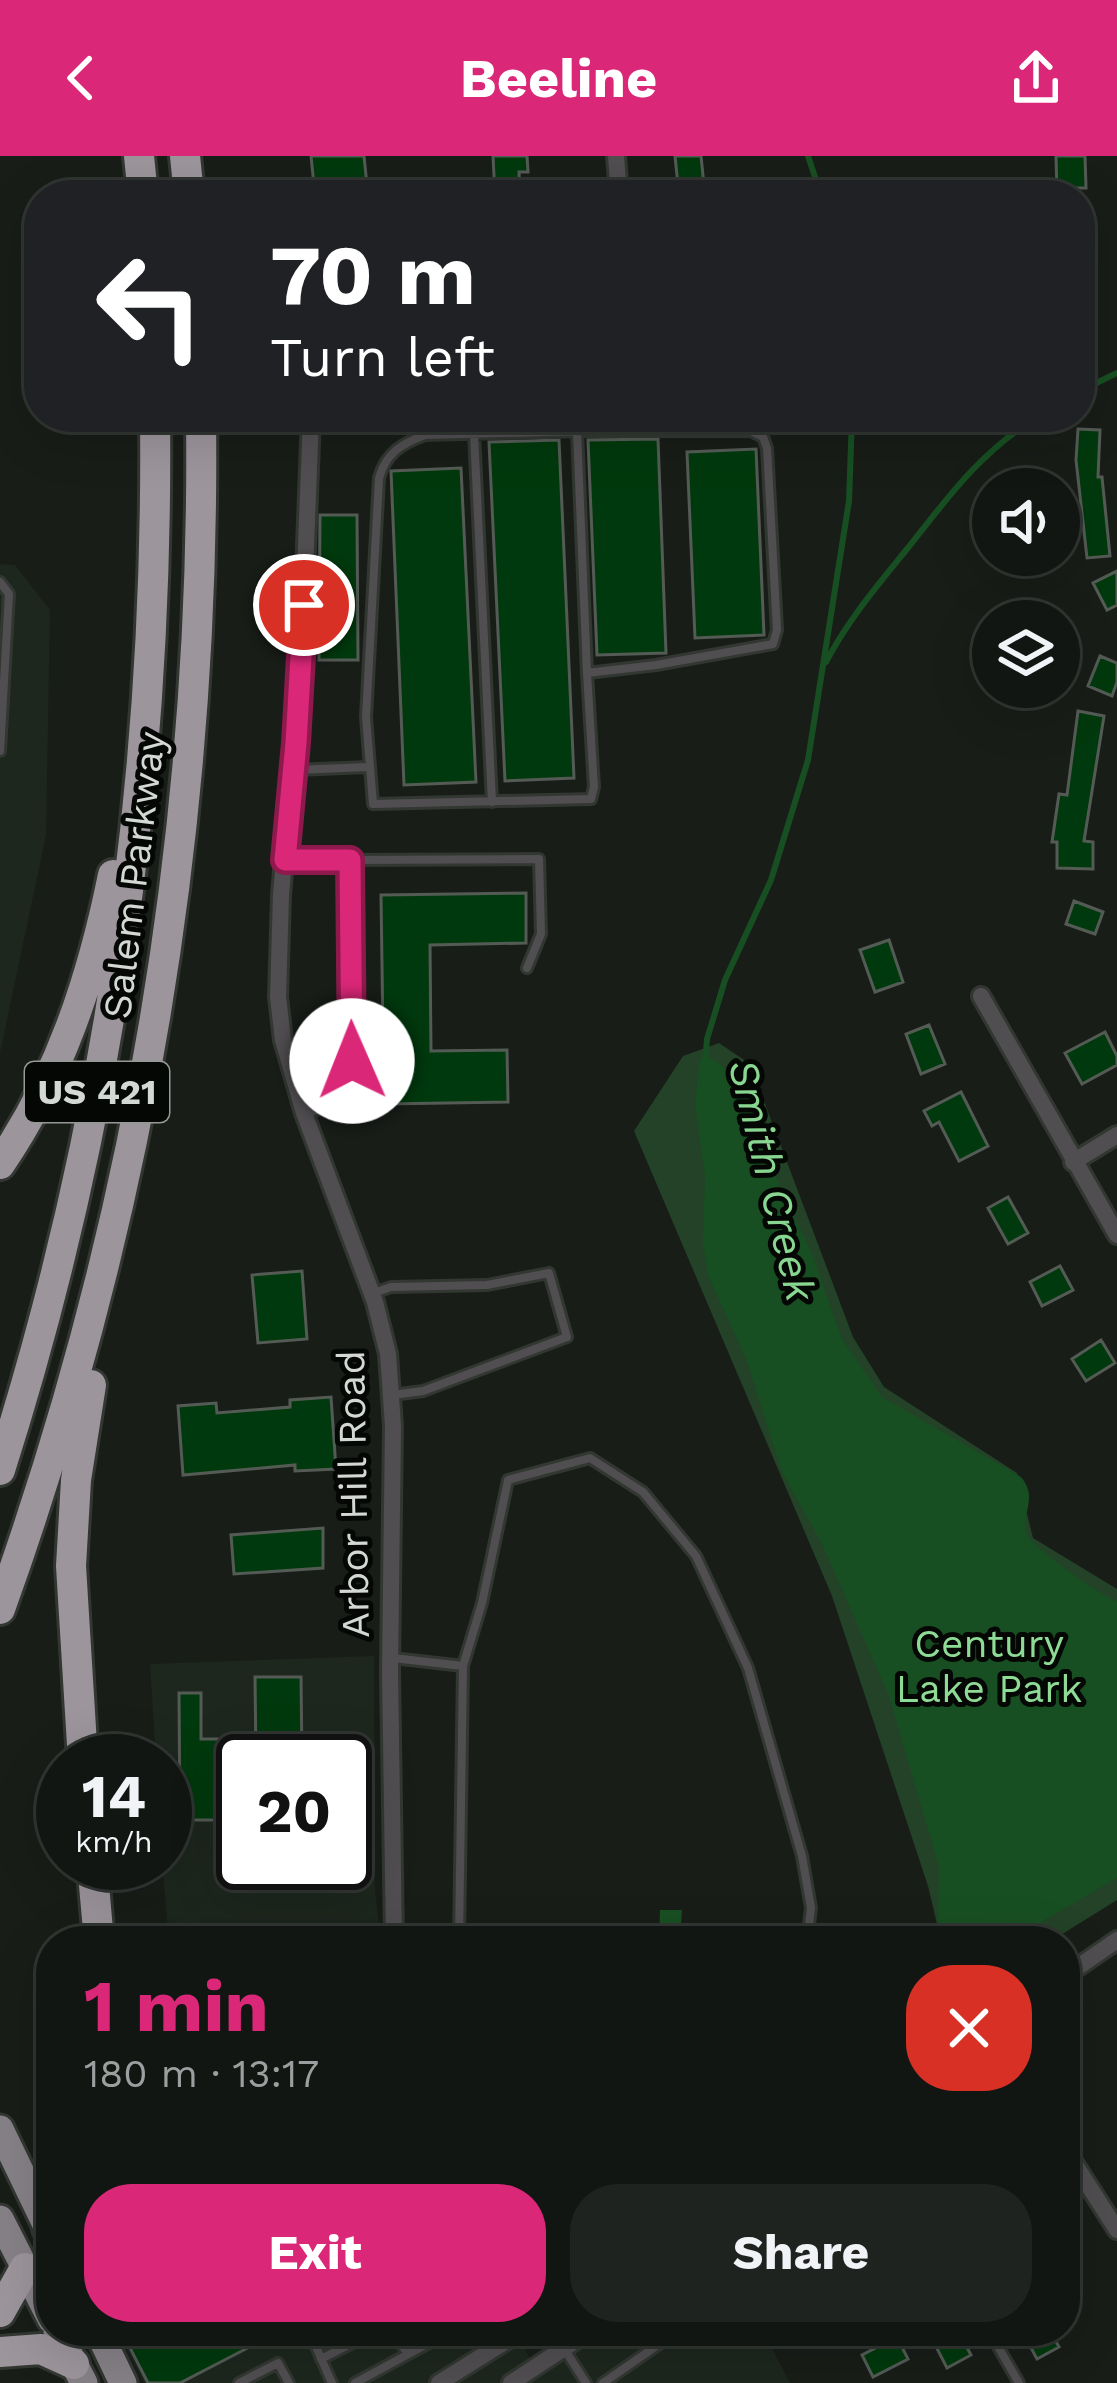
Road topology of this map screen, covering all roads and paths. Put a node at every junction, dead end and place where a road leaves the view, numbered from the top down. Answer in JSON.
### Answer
{"nodes":[{"id":1,"x":155,"y":432,"type":"edge"},
{"id":2,"x":201,"y":432,"type":"edge"},
{"id":3,"x":310,"y":432,"type":"edge"},
{"id":4,"x":543,"y":432,"type":"edge"},
{"id":5,"x":577,"y":432,"type":"edge"},
{"id":6,"x":753,"y":432,"type":"edge"},
{"id":7,"x":474,"y":434,"type":"junction"},
{"id":8,"x":0,"y":582,"type":"edge"},
{"id":9,"x":587,"y":673,"type":"junction"},
{"id":10,"x":148,"y":705,"type":"junction"},
{"id":11,"x":0,"y":751,"type":"edge"},
{"id":12,"x":368,"y":767,"type":"junction"},
{"id":13,"x":294,"y":770,"type":"junction"},
{"id":14,"x":492,"y":802,"type":"junction"},
{"id":15,"x":285,"y":860,"type":"junction"},
{"id":16,"x":350,"y":860,"type":"junction"},
{"id":17,"x":527,"y":968,"type":"dead end"},
{"id":18,"x":981,"y":996,"type":"dead end"},
{"id":19,"x":304,"y":1113,"type":"junction"},
{"id":20,"x":1117,"y":1136,"type":"edge"},
{"id":21,"x":1073,"y":1162,"type":"junction"},
{"id":22,"x":0,"y":1164,"type":"edge"},
{"id":23,"x":118,"y":1218,"type":"junction"},
{"id":24,"x":1117,"y":1235,"type":"edge"},
{"id":25,"x":372,"y":1293,"type":"junction"},
{"id":26,"x":391,"y":1395,"type":"junction"},
{"id":27,"x":0,"y":1470,"type":"edge"},
{"id":28,"x":0,"y":1609,"type":"edge"},
{"id":29,"x":390,"y":1658,"type":"junction"},
{"id":30,"x":464,"y":1666,"type":"junction"},
{"id":31,"x":81,"y":1734,"type":"edge"},
{"id":32,"x":94,"y":1890,"type":"edge"},
{"id":33,"x":98,"y":1926,"type":"edge"},
{"id":34,"x":394,"y":1926,"type":"edge"},
{"id":35,"x":459,"y":1926,"type":"edge"},
{"id":36,"x":809,"y":1926,"type":"edge"},
{"id":37,"x":1117,"y":1940,"type":"edge"},
{"id":38,"x":1080,"y":1966,"type":"edge"},
{"id":39,"x":0,"y":2129,"type":"edge"},
{"id":40,"x":1080,"y":2170,"type":"edge"},
{"id":41,"x":36,"y":2200,"type":"edge"},
{"id":42,"x":0,"y":2219,"type":"edge"},
{"id":43,"x":1117,"y":2230,"type":"edge"},
{"id":44,"x":36,"y":2250,"type":"edge"},
{"id":45,"x":25,"y":2268,"type":"junction"},
{"id":46,"x":36,"y":2290,"type":"edge"},
{"id":47,"x":0,"y":2312,"type":"edge"},
{"id":48,"x":65,"y":2346,"type":"edge"},
{"id":49,"x":105,"y":2346,"type":"edge"},
{"id":50,"x":315,"y":2346,"type":"edge"},
{"id":51,"x":347,"y":2346,"type":"edge"},
{"id":52,"x":402,"y":2346,"type":"edge"},
{"id":53,"x":423,"y":2346,"type":"edge"},
{"id":54,"x":498,"y":2346,"type":"edge"},
{"id":55,"x":560,"y":2346,"type":"edge"},
{"id":56,"x":568,"y":2346,"type":"edge"},
{"id":57,"x":657,"y":2346,"type":"edge"},
{"id":58,"x":998,"y":2346,"type":"edge"},
{"id":59,"x":564,"y":2349,"type":"junction"},
{"id":60,"x":0,"y":2352,"type":"edge"},
{"id":61,"x":408,"y":2354,"type":"junction"},
{"id":62,"x":321,"y":2359,"type":"junction"},
{"id":63,"x":79,"y":2373,"type":"edge"},
{"id":64,"x":1017,"y":2380,"type":"edge"},
{"id":65,"x":585,"y":2382,"type":"edge"},
{"id":66,"x":123,"y":2383,"type":"edge"},
{"id":67,"x":239,"y":2383,"type":"edge"},
{"id":68,"x":290,"y":2383,"type":"edge"},
{"id":69,"x":332,"y":2383,"type":"edge"},
{"id":70,"x":355,"y":2383,"type":"edge"},
{"id":71,"x":439,"y":2383,"type":"edge"},
{"id":72,"x":511,"y":2383,"type":"edge"},
{"id":73,"x":604,"y":2383,"type":"edge"},
{"id":74,"x":1006,"y":2383,"type":"edge"}],
"edges":[{"from":1,"to":10,"type":"highway","name":"Salem Parkway","number":"US 421"},
{"from":2,"to":23,"type":"highway","name":"Salem Parkway","number":"US 421"},
{"from":3,"to":13,"type":"street","name":"Arbor Hill Road"},
{"from":4,"to":7,"type":"lane"},
{"from":5,"to":9,"type":"lane"},
{"from":6,"to":9,"type":"lane"},
{"from":7,"to":12,"type":"lane"},
{"from":7,"to":14,"type":"lane"},
{"from":8,"to":11,"type":"lane"},
{"from":9,"to":14,"type":"lane"},
{"from":10,"to":22,"type":"highway"},
{"from":10,"to":27,"type":"highway","name":"Salem Parkway","number":"US 421"},
{"from":12,"to":13,"type":"lane"},
{"from":12,"to":14,"type":"lane"},
{"from":13,"to":15,"type":"street","name":"Arbor Hill Road"},
{"from":15,"to":16,"type":"lane"},
{"from":15,"to":19,"type":"street","name":"Arbor Hill Road"},
{"from":16,"to":17,"type":"lane"},
{"from":16,"to":19,"type":"lane"},
{"from":18,"to":21,"type":"street"},
{"from":19,"to":25,"type":"street","name":"Arbor Hill Road"},
{"from":20,"to":21,"type":"street"},
{"from":21,"to":24,"type":"street"},
{"from":23,"to":28,"type":"highway","name":"Salem Parkway","number":"US 421"},
{"from":23,"to":31,"type":"highway"},
{"from":25,"to":26,"type":"street","name":"Arbor Hill Road"},
{"from":25,"to":26,"type":"lane"},
{"from":26,"to":29,"type":"street","name":"Arbor Hill Road"},
{"from":29,"to":30,"type":"lane"},
{"from":29,"to":34,"type":"street","name":"Arbor Hill Road"},
{"from":30,"to":35,"type":"lane"},
{"from":30,"to":36,"type":"lane"},
{"from":32,"to":33,"type":"highway"},
{"from":37,"to":38,"type":"street"},
{"from":39,"to":41,"type":"main road"},
{"from":40,"to":43,"type":"street"},
{"from":42,"to":45,"type":"main road"},
{"from":44,"to":45,"type":"main road"},
{"from":45,"to":46,"type":"main road"},
{"from":45,"to":47,"type":"highway"},
{"from":48,"to":63,"type":"main road"},
{"from":49,"to":66,"type":"main road"},
{"from":50,"to":62,"type":"lane"},
{"from":51,"to":62,"type":"lane"},
{"from":52,"to":61,"type":"lane"},
{"from":53,"to":61,"type":"lane"},
{"from":54,"to":71,"type":"street"},
{"from":55,"to":59,"type":"street"},
{"from":56,"to":59,"type":"street"},
{"from":57,"to":73,"type":"lane"},
{"from":58,"to":64,"type":"lane"},
{"from":59,"to":65,"type":"lane"},
{"from":59,"to":72,"type":"street"},
{"from":60,"to":63,"type":"highway"},
{"from":61,"to":70,"type":"lane"},
{"from":62,"to":69,"type":"lane"},
{"from":64,"to":74,"type":"lane"},
{"from":67,"to":68,"type":"lane"}]}
